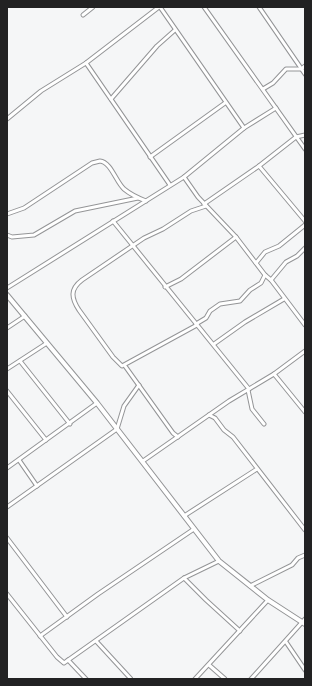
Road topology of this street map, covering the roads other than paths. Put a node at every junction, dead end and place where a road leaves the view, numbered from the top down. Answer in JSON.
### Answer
{"nodes":[{"id":1,"x":93,"y":7,"type":"edge"},
{"id":2,"x":160,"y":7,"type":"edge"},
{"id":3,"x":204,"y":7,"type":"edge"},
{"id":4,"x":259,"y":7,"type":"edge"},
{"id":5,"x":83,"y":15,"type":"dead end"},
{"id":6,"x":175,"y":30,"type":"junction"},
{"id":7,"x":86,"y":63,"type":"junction"},
{"id":8,"x":305,"y":66,"type":"edge"},
{"id":9,"x":301,"y":69,"type":"junction"},
{"id":10,"x":305,"y":74,"type":"edge"},
{"id":11,"x":263,"y":89,"type":"junction"},
{"id":12,"x":111,"y":100,"type":"junction"},
{"id":13,"x":225,"y":102,"type":"junction"},
{"id":14,"x":276,"y":108,"type":"junction"},
{"id":15,"x":7,"y":119,"type":"edge"},
{"id":16,"x":244,"y":128,"type":"junction"},
{"id":17,"x":305,"y":135,"type":"edge"},
{"id":18,"x":296,"y":137,"type":"junction"},
{"id":19,"x":305,"y":149,"type":"edge"},
{"id":20,"x":150,"y":157,"type":"junction"},
{"id":21,"x":259,"y":166,"type":"junction"},
{"id":22,"x":184,"y":177,"type":"junction"},
{"id":23,"x":170,"y":185,"type":"junction"},
{"id":24,"x":138,"y":198,"type":"junction"},
{"id":25,"x":146,"y":201,"type":"junction"},
{"id":26,"x":205,"y":205,"type":"junction"},
{"id":27,"x":7,"y":214,"type":"edge"},
{"id":28,"x":305,"y":221,"type":"edge"},
{"id":29,"x":113,"y":222,"type":"junction"},
{"id":30,"x":305,"y":225,"type":"edge"},
{"id":31,"x":7,"y":235,"type":"edge"},
{"id":32,"x":236,"y":237,"type":"junction"},
{"id":33,"x":132,"y":247,"type":"junction"},
{"id":34,"x":305,"y":248,"type":"edge"},
{"id":35,"x":256,"y":263,"type":"junction"},
{"id":36,"x":265,"y":275,"type":"junction"},
{"id":37,"x":271,"y":280,"type":"junction"},
{"id":38,"x":165,"y":287,"type":"junction"},
{"id":39,"x":7,"y":288,"type":"edge"},
{"id":40,"x":7,"y":295,"type":"edge"},
{"id":41,"x":284,"y":299,"type":"junction"},
{"id":42,"x":25,"y":316,"type":"junction"},
{"id":43,"x":196,"y":325,"type":"junction"},
{"id":44,"x":305,"y":325,"type":"edge"},
{"id":45,"x":7,"y":328,"type":"edge"},
{"id":46,"x":47,"y":343,"type":"junction"},
{"id":47,"x":214,"y":344,"type":"junction"},
{"id":48,"x":305,"y":351,"type":"edge"},
{"id":49,"x":20,"y":361,"type":"junction"},
{"id":50,"x":125,"y":366,"type":"junction"},
{"id":51,"x":7,"y":369,"type":"edge"},
{"id":52,"x":274,"y":374,"type":"junction"},
{"id":53,"x":139,"y":385,"type":"junction"},
{"id":54,"x":249,"y":389,"type":"junction"},
{"id":55,"x":7,"y":391,"type":"edge"},
{"id":56,"x":97,"y":403,"type":"junction"},
{"id":57,"x":305,"y":412,"type":"edge"},
{"id":58,"x":209,"y":415,"type":"junction"},
{"id":59,"x":70,"y":424,"type":"junction"},
{"id":60,"x":264,"y":424,"type":"dead end"},
{"id":61,"x":117,"y":429,"type":"junction"},
{"id":62,"x":178,"y":436,"type":"junction"},
{"id":63,"x":46,"y":440,"type":"junction"},
{"id":64,"x":19,"y":460,"type":"junction"},
{"id":65,"x":143,"y":461,"type":"junction"},
{"id":66,"x":7,"y":468,"type":"edge"},
{"id":67,"x":256,"y":469,"type":"junction"},
{"id":68,"x":38,"y":486,"type":"junction"},
{"id":69,"x":7,"y":507,"type":"edge"},
{"id":70,"x":184,"y":516,"type":"junction"},
{"id":71,"x":194,"y":529,"type":"junction"},
{"id":72,"x":305,"y":530,"type":"edge"},
{"id":73,"x":7,"y":538,"type":"edge"},
{"id":74,"x":305,"y":555,"type":"edge"},
{"id":75,"x":218,"y":561,"type":"junction"},
{"id":76,"x":184,"y":578,"type":"junction"},
{"id":77,"x":249,"y":586,"type":"junction"},
{"id":78,"x":7,"y":594,"type":"edge"},
{"id":79,"x":268,"y":600,"type":"junction"},
{"id":80,"x":67,"y":617,"type":"junction"},
{"id":81,"x":304,"y":622,"type":"edge"},
{"id":82,"x":240,"y":631,"type":"junction"},
{"id":83,"x":40,"y":636,"type":"junction"},
{"id":84,"x":96,"y":641,"type":"junction"},
{"id":85,"x":286,"y":642,"type":"junction"},
{"id":86,"x":68,"y":660,"type":"junction"},
{"id":87,"x":209,"y":665,"type":"junction"},
{"id":88,"x":305,"y":670,"type":"edge"},
{"id":89,"x":86,"y":679,"type":"edge"},
{"id":90,"x":131,"y":679,"type":"edge"},
{"id":91,"x":195,"y":679,"type":"edge"},
{"id":92,"x":225,"y":679,"type":"edge"},
{"id":93,"x":251,"y":679,"type":"edge"}],
"edges":[{"from":1,"to":5,"type":"street"},
{"from":2,"to":6,"type":"street"},
{"from":2,"to":7,"type":"street"},
{"from":3,"to":11,"type":"street"},
{"from":4,"to":9,"type":"street"},
{"from":6,"to":12,"type":"street"},
{"from":6,"to":13,"type":"street"},
{"from":7,"to":12,"type":"street"},
{"from":7,"to":15,"type":"street"},
{"from":8,"to":9,"type":"street"},
{"from":9,"to":10,"type":"street"},
{"from":9,"to":11,"type":"street"},
{"from":11,"to":14,"type":"street"},
{"from":12,"to":20,"type":"street"},
{"from":13,"to":16,"type":"street"},
{"from":13,"to":20,"type":"street"},
{"from":14,"to":16,"type":"street"},
{"from":14,"to":18,"type":"street"},
{"from":16,"to":22,"type":"street"},
{"from":17,"to":18,"type":"street"},
{"from":18,"to":19,"type":"street"},
{"from":18,"to":21,"type":"street"},
{"from":20,"to":23,"type":"street"},
{"from":21,"to":26,"type":"street"},
{"from":21,"to":28,"type":"street"},
{"from":22,"to":23,"type":"street"},
{"from":22,"to":26,"type":"street"},
{"from":23,"to":25,"type":"street"},
{"from":24,"to":25,"type":"street"},
{"from":24,"to":27,"type":"street"},
{"from":24,"to":31,"type":"street"},
{"from":25,"to":29,"type":"street"},
{"from":26,"to":32,"type":"street"},
{"from":26,"to":33,"type":"street"},
{"from":29,"to":33,"type":"street"},
{"from":29,"to":39,"type":"street"},
{"from":30,"to":35,"type":"street"},
{"from":32,"to":35,"type":"street"},
{"from":32,"to":38,"type":"street"},
{"from":33,"to":38,"type":"street"},
{"from":33,"to":50,"type":"street"},
{"from":34,"to":37,"type":"street"},
{"from":35,"to":36,"type":"street"},
{"from":36,"to":37,"type":"street"},
{"from":36,"to":43,"type":"street"},
{"from":37,"to":41,"type":"street"},
{"from":38,"to":43,"type":"street"},
{"from":40,"to":42,"type":"street"},
{"from":41,"to":44,"type":"street"},
{"from":41,"to":47,"type":"street"},
{"from":42,"to":45,"type":"street"},
{"from":42,"to":46,"type":"street"},
{"from":43,"to":47,"type":"street"},
{"from":43,"to":50,"type":"street"},
{"from":46,"to":49,"type":"street"},
{"from":46,"to":56,"type":"street"},
{"from":47,"to":54,"type":"street"},
{"from":48,"to":52,"type":"street"},
{"from":49,"to":51,"type":"street"},
{"from":49,"to":59,"type":"street"},
{"from":50,"to":53,"type":"street"},
{"from":52,"to":54,"type":"street"},
{"from":52,"to":57,"type":"street"},
{"from":53,"to":61,"type":"street"},
{"from":53,"to":62,"type":"street"},
{"from":54,"to":58,"type":"street"},
{"from":54,"to":60,"type":"street"},
{"from":55,"to":63,"type":"street"},
{"from":56,"to":59,"type":"street"},
{"from":56,"to":61,"type":"street"},
{"from":58,"to":62,"type":"street"},
{"from":58,"to":67,"type":"street"},
{"from":59,"to":63,"type":"street"},
{"from":61,"to":65,"type":"street"},
{"from":61,"to":68,"type":"street"},
{"from":62,"to":65,"type":"street"},
{"from":63,"to":64,"type":"street"},
{"from":64,"to":66,"type":"street"},
{"from":64,"to":68,"type":"street"},
{"from":65,"to":70,"type":"street"},
{"from":67,"to":70,"type":"street"},
{"from":67,"to":72,"type":"street"},
{"from":68,"to":69,"type":"street"},
{"from":70,"to":71,"type":"street"},
{"from":71,"to":75,"type":"street"},
{"from":71,"to":80,"type":"street"},
{"from":73,"to":80,"type":"street"},
{"from":74,"to":77,"type":"street"},
{"from":75,"to":76,"type":"street"},
{"from":75,"to":77,"type":"street"},
{"from":76,"to":82,"type":"street"},
{"from":76,"to":84,"type":"street"},
{"from":77,"to":79,"type":"street"},
{"from":78,"to":83,"type":"street"},
{"from":79,"to":81,"type":"street"},
{"from":79,"to":82,"type":"street"},
{"from":80,"to":83,"type":"street"},
{"from":81,"to":85,"type":"street"},
{"from":82,"to":87,"type":"street"},
{"from":83,"to":86,"type":"street"},
{"from":84,"to":86,"type":"street"},
{"from":84,"to":90,"type":"street"},
{"from":85,"to":88,"type":"street"},
{"from":85,"to":93,"type":"street"},
{"from":86,"to":89,"type":"street"},
{"from":87,"to":91,"type":"street"},
{"from":87,"to":92,"type":"street"}]}
